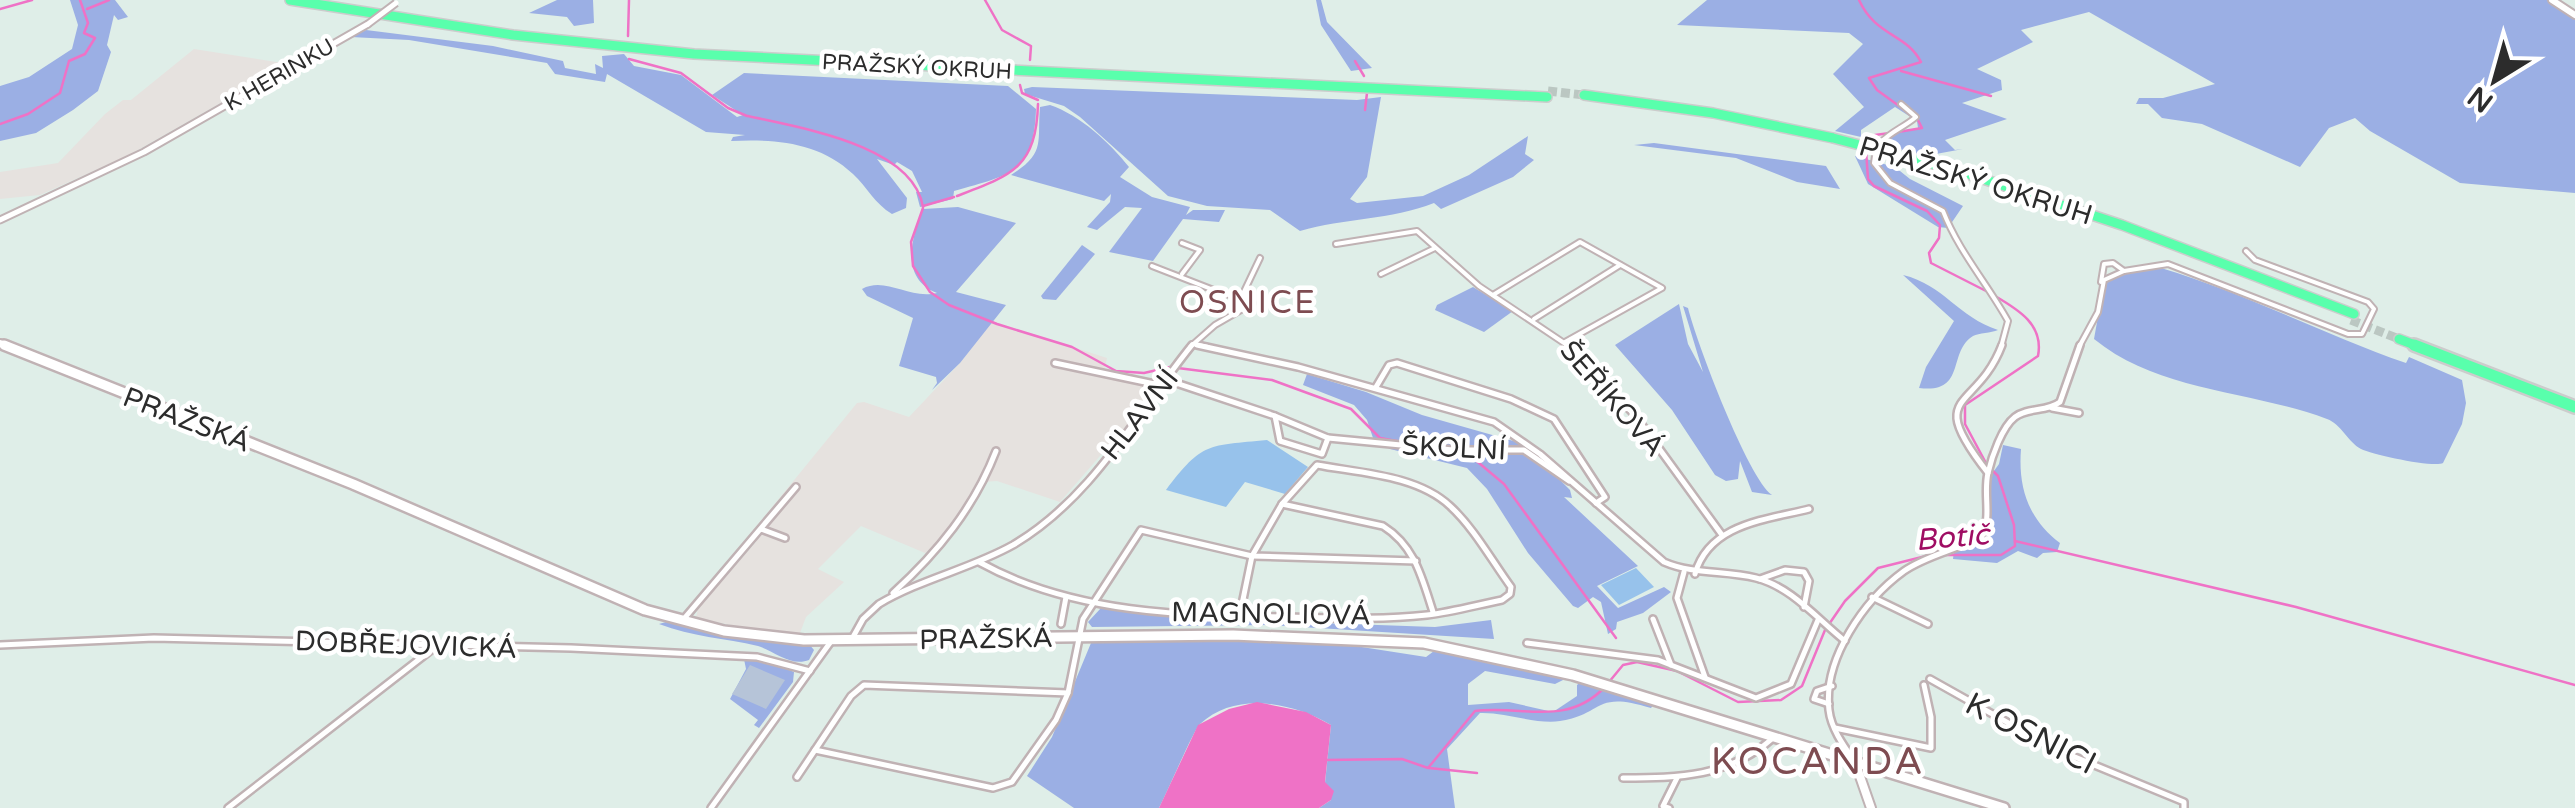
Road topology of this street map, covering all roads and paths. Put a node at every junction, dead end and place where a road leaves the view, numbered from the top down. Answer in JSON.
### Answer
{"nodes":[{"id":1,"x":290,"y":0,"type":"edge"},
{"id":2,"x":321,"y":0,"type":"edge"},
{"id":3,"x":2552,"y":0,"type":"edge"},
{"id":4,"x":397,"y":2,"type":"edge"},
{"id":5,"x":2575,"y":15,"type":"edge"},
{"id":6,"x":587,"y":41,"type":"junction"},
{"id":7,"x":1547,"y":94,"type":"tunnel mouth"},
{"id":8,"x":1584,"y":98,"type":"tunnel mouth"},
{"id":9,"x":1901,"y":104,"type":"dead end"},
{"id":10,"x":0,"y":220,"type":"edge"},
{"id":11,"x":1182,"y":243,"type":"dead end"},
{"id":12,"x":1336,"y":244,"type":"dead end"},
{"id":13,"x":1435,"y":248,"type":"junction"},
{"id":14,"x":2246,"y":251,"type":"dead end"},
{"id":15,"x":1260,"y":258,"type":"dead end"},
{"id":16,"x":1620,"y":265,"type":"junction"},
{"id":17,"x":1152,"y":266,"type":"dead end"},
{"id":18,"x":2124,"y":271,"type":"junction"},
{"id":19,"x":1182,"y":274,"type":"junction"},
{"id":20,"x":1381,"y":274,"type":"dead end"},
{"id":21,"x":2100,"y":285,"type":"junction"},
{"id":22,"x":1493,"y":295,"type":"junction"},
{"id":23,"x":1242,"y":302,"type":"junction"},
{"id":24,"x":2353,"y":317,"type":"tunnel mouth"},
{"id":25,"x":1534,"y":320,"type":"junction"},
{"id":26,"x":2400,"y":336,"type":"tunnel mouth"},
{"id":27,"x":0,"y":342,"type":"edge"},
{"id":28,"x":1565,"y":342,"type":"junction"},
{"id":29,"x":1193,"y":344,"type":"junction"},
{"id":30,"x":1055,"y":363,"type":"dead end"},
{"id":31,"x":1166,"y":383,"type":"junction"},
{"id":32,"x":1376,"y":387,"type":"junction"},
{"id":33,"x":2575,"y":404,"type":"edge"},
{"id":34,"x":2052,"y":408,"type":"junction"},
{"id":35,"x":2079,"y":412,"type":"dead end"},
{"id":36,"x":1276,"y":415,"type":"junction"},
{"id":37,"x":1328,"y":438,"type":"junction"},
{"id":38,"x":996,"y":451,"type":"dead end"},
{"id":39,"x":1990,"y":471,"type":"junction"},
{"id":40,"x":1571,"y":482,"type":"junction"},
{"id":41,"x":796,"y":487,"type":"dead end"},
{"id":42,"x":1596,"y":503,"type":"junction"},
{"id":43,"x":1282,"y":504,"type":"junction"},
{"id":44,"x":1809,"y":509,"type":"dead end"},
{"id":45,"x":761,"y":529,"type":"junction"},
{"id":46,"x":1722,"y":535,"type":"junction"},
{"id":47,"x":785,"y":538,"type":"dead end"},
{"id":48,"x":1252,"y":556,"type":"junction"},
{"id":49,"x":1416,"y":561,"type":"junction"},
{"id":50,"x":978,"y":562,"type":"junction"},
{"id":51,"x":1684,"y":572,"type":"junction"},
{"id":52,"x":1695,"y":575,"type":"junction"},
{"id":53,"x":1760,"y":579,"type":"junction"},
{"id":54,"x":1066,"y":596,"type":"junction"},
{"id":55,"x":886,"y":598,"type":"junction"},
{"id":56,"x":1872,"y":598,"type":"junction"},
{"id":57,"x":1094,"y":601,"type":"junction"},
{"id":58,"x":1804,"y":607,"type":"junction"},
{"id":59,"x":1433,"y":612,"type":"junction"},
{"id":60,"x":1240,"y":614,"type":"junction"},
{"id":61,"x":1653,"y":619,"type":"dead end"},
{"id":62,"x":682,"y":620,"type":"junction"},
{"id":63,"x":1821,"y":622,"type":"junction"},
{"id":64,"x":1061,"y":624,"type":"dead end"},
{"id":65,"x":1928,"y":624,"type":"dead end"},
{"id":66,"x":1080,"y":637,"type":"junction"},
{"id":67,"x":832,"y":640,"type":"junction"},
{"id":68,"x":852,"y":640,"type":"junction"},
{"id":69,"x":1845,"y":642,"type":"junction"},
{"id":70,"x":1527,"y":643,"type":"dead end"},
{"id":71,"x":0,"y":645,"type":"edge"},
{"id":72,"x":438,"y":645,"type":"junction"},
{"id":73,"x":1671,"y":665,"type":"junction"},
{"id":74,"x":810,"y":671,"type":"junction"},
{"id":75,"x":1705,"y":678,"type":"junction"},
{"id":76,"x":1832,"y":686,"type":"junction"},
{"id":77,"x":1068,"y":693,"type":"junction"},
{"id":78,"x":1829,"y":704,"type":"junction"},
{"id":79,"x":1836,"y":728,"type":"junction"},
{"id":80,"x":1773,"y":738,"type":"junction"},
{"id":81,"x":816,"y":750,"type":"junction"},
{"id":82,"x":1854,"y":761,"type":"junction"},
{"id":83,"x":797,"y":778,"type":"dead end"},
{"id":84,"x":1623,"y":778,"type":"dead end"},
{"id":85,"x":1677,"y":778,"type":"junction"},
{"id":86,"x":1666,"y":807,"type":"edge"},
{"id":87,"x":228,"y":808,"type":"edge"},
{"id":88,"x":711,"y":808,"type":"edge"},
{"id":89,"x":1870,"y":808,"type":"edge"},
{"id":90,"x":2003,"y":808,"type":"edge"},
{"id":91,"x":2184,"y":808,"type":"edge"}],
"edges":[{"from":1,"to":6,"type":"highway","name":"PRAŽSKÝ OKRUH"},
{"from":2,"to":6,"type":"highway","name":"PRAŽSKÝ OKRUH"},
{"from":3,"to":5,"type":"main road"},
{"from":4,"to":10,"type":"street","name":"K HERINKU","bridge":true},
{"from":6,"to":7,"type":"highway","name":"PRAŽSKÝ OKRUH"},
{"from":8,"to":24,"type":"highway","name":"PRAŽSKÝ OKRUH","bridge":true},
{"from":9,"to":39,"type":"street"},
{"from":11,"to":19,"type":"street"},
{"from":12,"to":13,"type":"street","name":"ŠEŘÍKOVÁ"},
{"from":13,"to":20,"type":"street"},
{"from":13,"to":22,"type":"street","name":"ŠEŘÍKOVÁ"},
{"from":14,"to":18,"type":"street"},
{"from":15,"to":23,"type":"street"},
{"from":16,"to":22,"type":"street"},
{"from":16,"to":25,"type":"street"},
{"from":16,"to":28,"type":"street"},
{"from":17,"to":19,"type":"street"},
{"from":18,"to":21,"type":"street"},
{"from":18,"to":21,"type":"street"},
{"from":19,"to":23,"type":"street"},
{"from":21,"to":34,"type":"street"},
{"from":22,"to":25,"type":"street","name":"ŠEŘÍKOVÁ"},
{"from":23,"to":29,"type":"street"},
{"from":25,"to":28,"type":"street","name":"ŠEŘÍKOVÁ"},
{"from":26,"to":33,"type":"highway"},
{"from":27,"to":62,"type":"main road","name":"PRAŽSKÁ"},
{"from":28,"to":46,"type":"street","name":"ŠEŘÍKOVÁ"},
{"from":29,"to":31,"type":"street","name":"HLAVNÍ"},
{"from":29,"to":32,"type":"street","name":"HLAVNÍ"},
{"from":30,"to":31,"type":"street","name":"ŠKOLNÍ"},
{"from":31,"to":36,"type":"street","name":"ŠKOLNÍ"},
{"from":31,"to":50,"type":"street","name":"HLAVNÍ"},
{"from":32,"to":40,"type":"street","name":"HLAVNÍ"},
{"from":32,"to":42,"type":"street"},
{"from":34,"to":35,"type":"street"},
{"from":34,"to":39,"type":"street"},
{"from":36,"to":37,"type":"street","name":"ŠKOLNÍ"},
{"from":36,"to":37,"type":"street"},
{"from":37,"to":40,"type":"street","name":"ŠKOLNÍ"},
{"from":38,"to":55,"type":"street"},
{"from":39,"to":56,"type":"street"},
{"from":40,"to":42,"type":"street"},
{"from":41,"to":45,"type":"street"},
{"from":42,"to":51,"type":"street"},
{"from":43,"to":48,"type":"street"},
{"from":43,"to":49,"type":"street"},
{"from":43,"to":59,"type":"street","name":"MAGNOLIOVÁ"},
{"from":44,"to":46,"type":"street"},
{"from":45,"to":47,"type":"street"},
{"from":45,"to":62,"type":"street"},
{"from":46,"to":52,"type":"street"},
{"from":48,"to":49,"type":"street"},
{"from":48,"to":57,"type":"street"},
{"from":48,"to":60,"type":"street"},
{"from":49,"to":59,"type":"street"},
{"from":50,"to":54,"type":"street","name":"MAGNOLIOVÁ"},
{"from":50,"to":55,"type":"street","name":"HLAVNÍ"},
{"from":51,"to":52,"type":"street"},
{"from":51,"to":75,"type":"street"},
{"from":52,"to":53,"type":"street"},
{"from":53,"to":58,"type":"street"},
{"from":53,"to":58,"type":"street"},
{"from":54,"to":57,"type":"street","name":"MAGNOLIOVÁ"},
{"from":54,"to":64,"type":"street"},
{"from":55,"to":68,"type":"street","name":"HLAVNÍ"},
{"from":56,"to":65,"type":"street"},
{"from":56,"to":69,"type":"street"},
{"from":57,"to":60,"type":"street","name":"MAGNOLIOVÁ"},
{"from":57,"to":66,"type":"street"},
{"from":58,"to":63,"type":"street"},
{"from":59,"to":60,"type":"street","name":"MAGNOLIOVÁ"},
{"from":61,"to":73,"type":"street"},
{"from":62,"to":67,"type":"main road","name":"PRAŽSKÁ"},
{"from":63,"to":69,"type":"street"},
{"from":63,"to":75,"type":"street"},
{"from":66,"to":68,"type":"main road","name":"PRAŽSKÁ"},
{"from":66,"to":77,"type":"street"},
{"from":66,"to":80,"type":"main road","name":"PRAŽSKÁ"},
{"from":67,"to":68,"type":"main road","name":"PRAŽSKÁ"},
{"from":67,"to":74,"type":"street"},
{"from":69,"to":76,"type":"street"},
{"from":70,"to":73,"type":"street"},
{"from":71,"to":72,"type":"street","name":"DOBŘEJOVICKÁ"},
{"from":72,"to":74,"type":"street","name":"DOBŘEJOVICKÁ"},
{"from":72,"to":87,"type":"street"},
{"from":73,"to":75,"type":"street"},
{"from":74,"to":88,"type":"street"},
{"from":76,"to":78,"type":"street"},
{"from":76,"to":78,"type":"street"},
{"from":77,"to":81,"type":"street"},
{"from":77,"to":81,"type":"street"},
{"from":78,"to":79,"type":"street"},
{"from":79,"to":82,"type":"street"},
{"from":79,"to":91,"type":"street","name":"K OSNICI"},
{"from":80,"to":82,"type":"main road","name":"PRAŽSKÁ"},
{"from":80,"to":85,"type":"street"},
{"from":81,"to":83,"type":"street"},
{"from":82,"to":89,"type":"street"},
{"from":82,"to":90,"type":"main road","name":"PRAŽSKÁ"},
{"from":84,"to":85,"type":"street"},
{"from":85,"to":86,"type":"street"}]}
